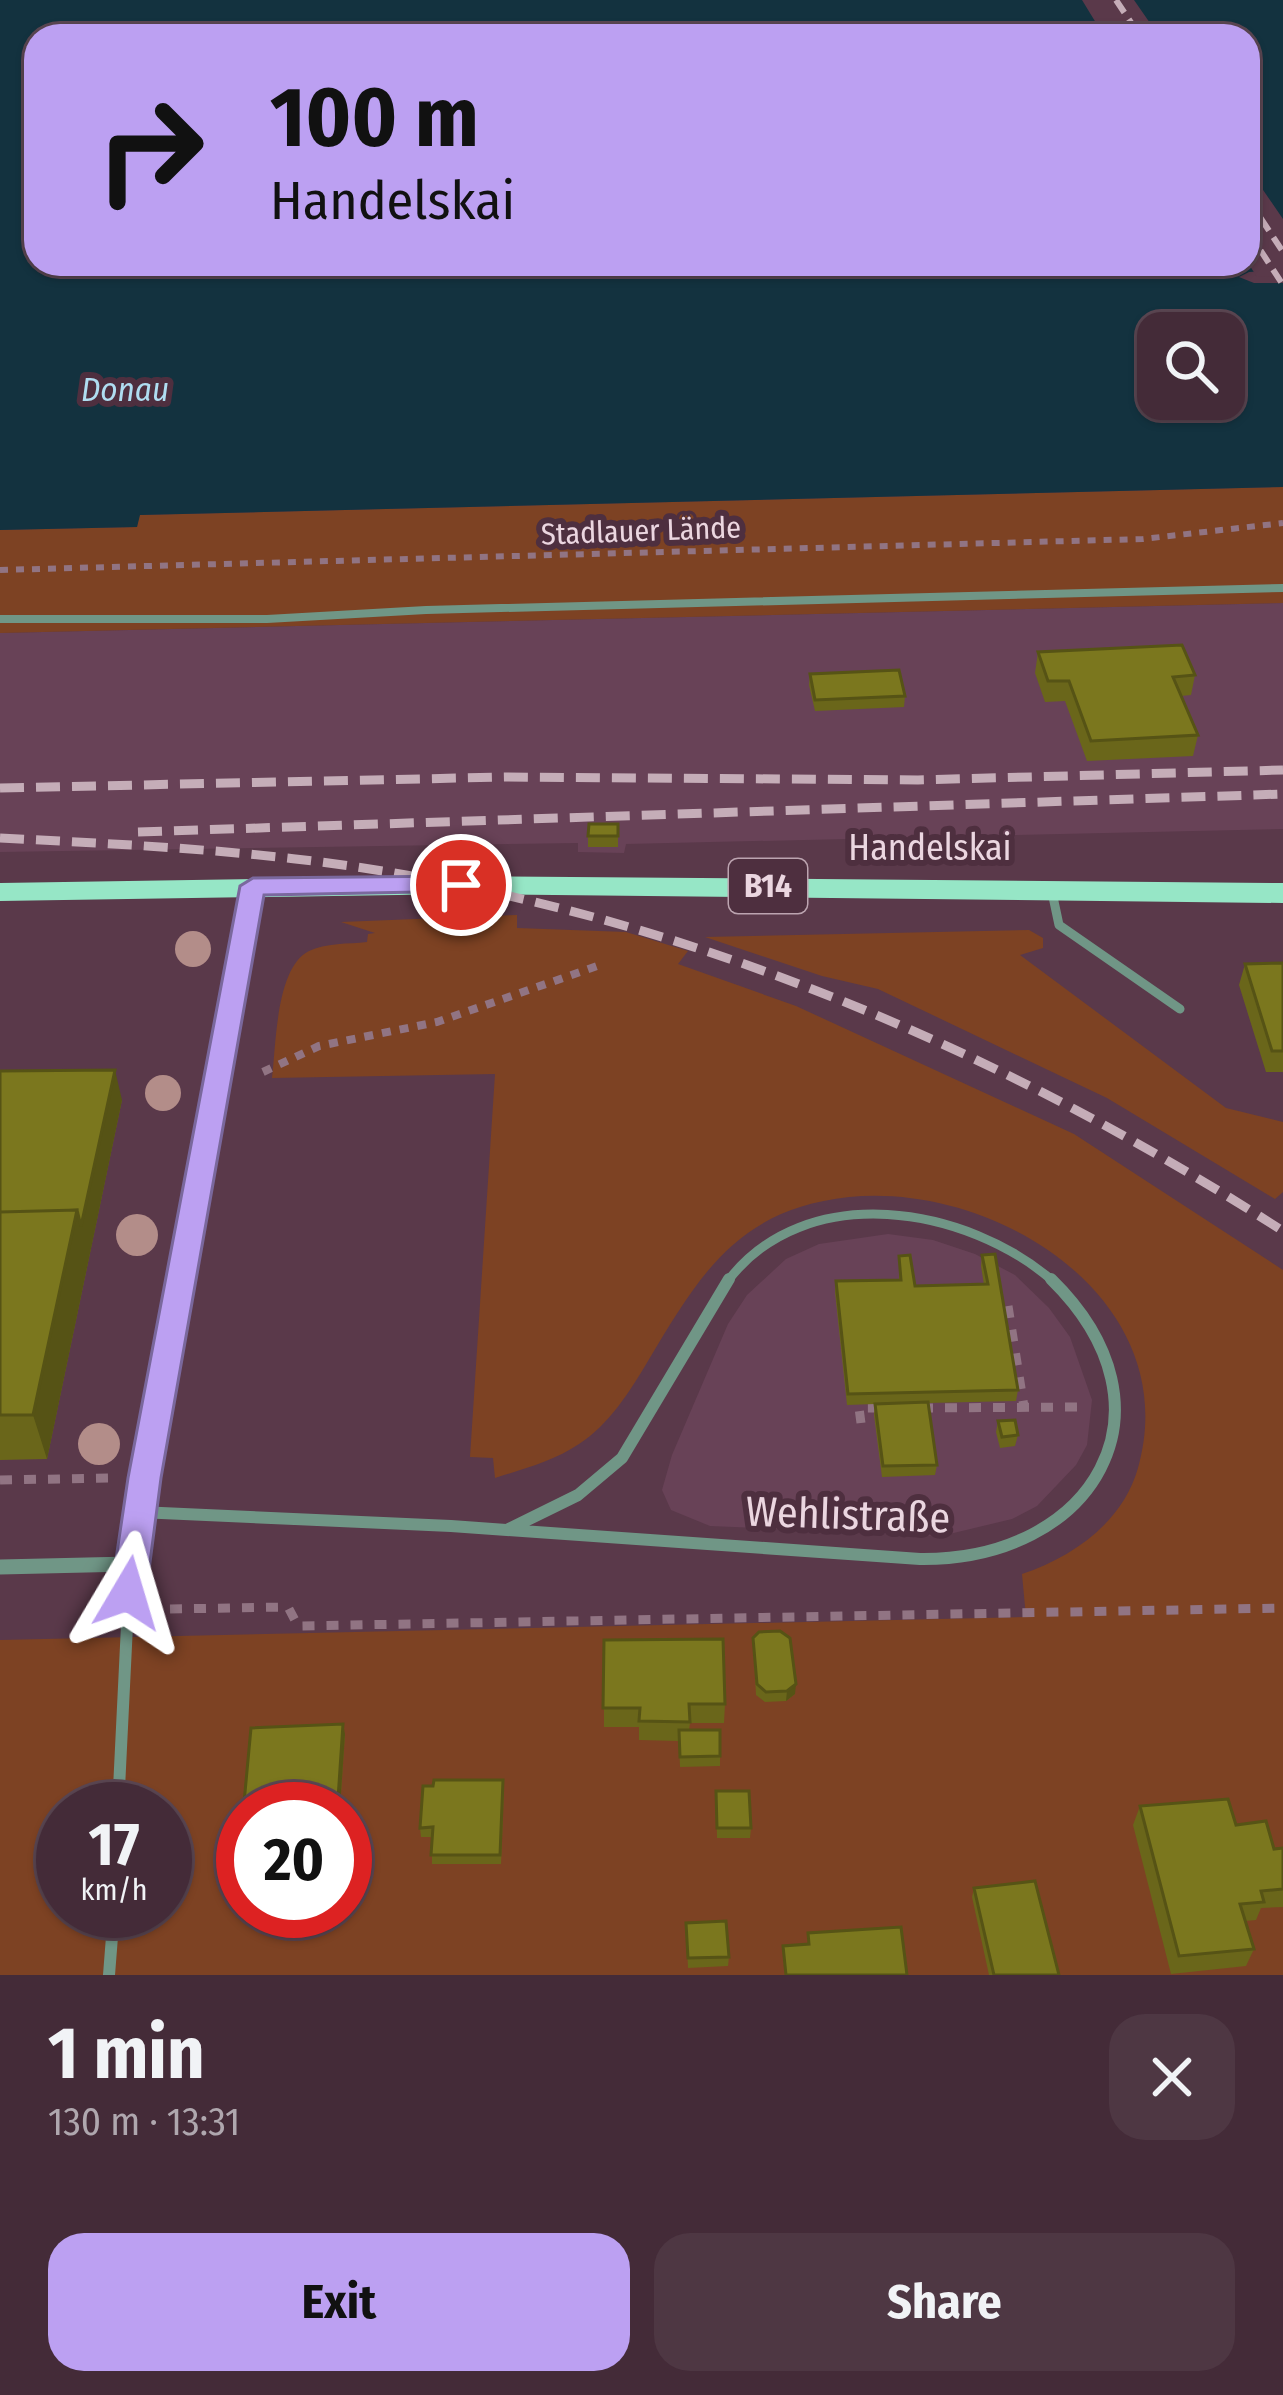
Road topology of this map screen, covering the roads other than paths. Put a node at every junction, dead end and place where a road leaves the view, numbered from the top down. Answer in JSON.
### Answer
{"nodes":[{"id":1,"x":1283,"y":588,"type":"edge"},
{"id":2,"x":0,"y":620,"type":"edge"},
{"id":3,"x":253,"y":886,"type":"junction"},
{"id":4,"x":1052,"y":888,"type":"junction"},
{"id":5,"x":0,"y":892,"type":"edge"},
{"id":6,"x":1283,"y":892,"type":"edge"},
{"id":7,"x":1180,"y":1009,"type":"dead end"},
{"id":8,"x":139,"y":1512,"type":"junction"},
{"id":9,"x":509,"y":1529,"type":"junction"},
{"id":10,"x":130,"y":1564,"type":"junction"},
{"id":11,"x":0,"y":1567,"type":"edge"},
{"id":12,"x":119,"y":1782,"type":"edge"},
{"id":13,"x":112,"y":1938,"type":"edge"},
{"id":14,"x":110,"y":1975,"type":"edge"}],
"edges":[{"from":1,"to":2,"type":"lane"},
{"from":3,"to":4,"type":"main road","name":"Handelskai","number":"B14"},
{"from":3,"to":5,"type":"main road","name":"Handelskai","number":"B14"},
{"from":3,"to":8,"type":"street"},
{"from":4,"to":6,"type":"main road","name":"Handelskai","number":"B14"},
{"from":4,"to":7,"type":"lane"},
{"from":8,"to":9,"type":"lane","name":"Wehlistraße"},
{"from":8,"to":10,"type":"street"},
{"from":9,"to":9,"type":"lane","name":"Wehlistraße"},
{"from":10,"to":11,"type":"street"},
{"from":10,"to":12,"type":"lane"},
{"from":13,"to":14,"type":"lane"}]}
